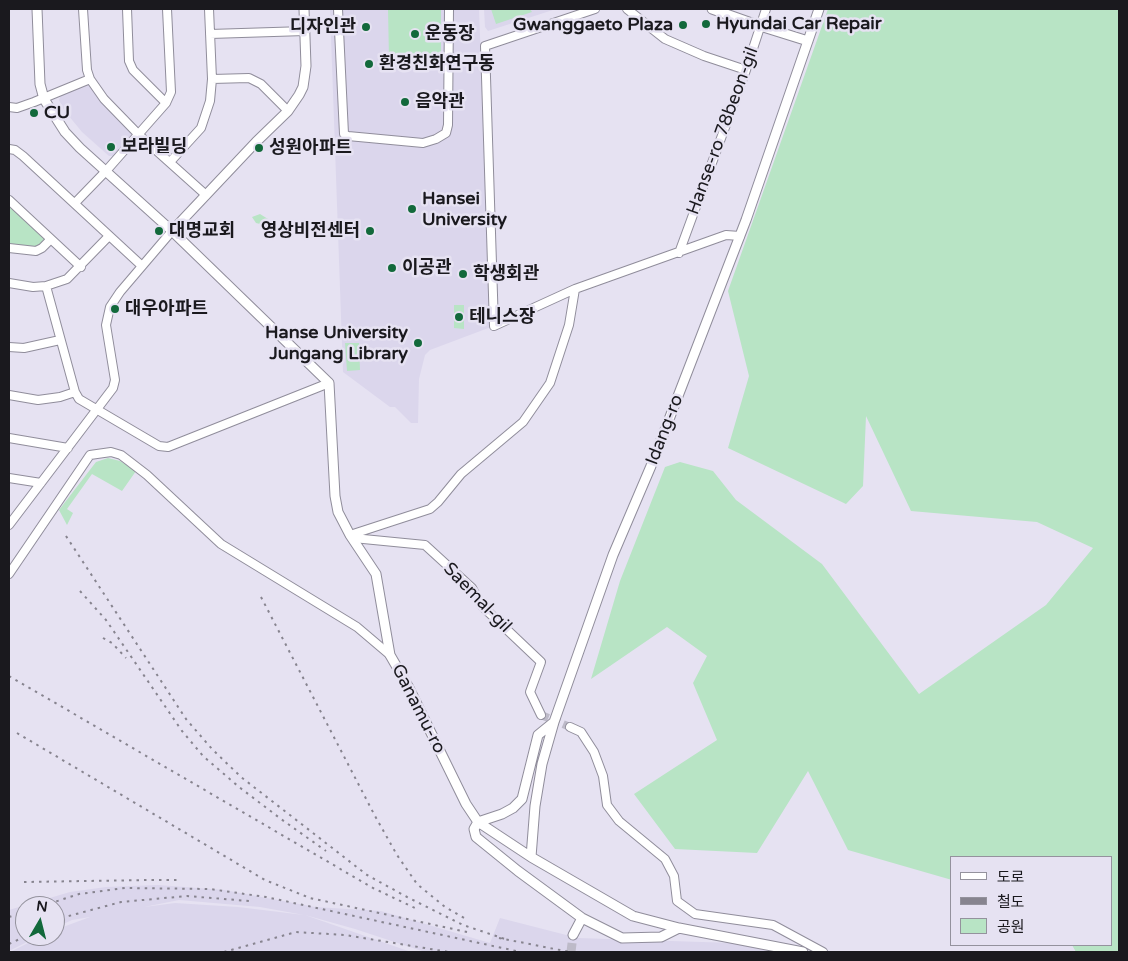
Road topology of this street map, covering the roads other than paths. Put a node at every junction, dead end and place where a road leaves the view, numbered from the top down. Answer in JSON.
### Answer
{"nodes":[{"id":1,"x":37,"y":9,"type":"edge"},
{"id":2,"x":84,"y":9,"type":"edge"},
{"id":3,"x":127,"y":9,"type":"edge"},
{"id":4,"x":167,"y":9,"type":"edge"},
{"id":5,"x":209,"y":9,"type":"edge"},
{"id":6,"x":304,"y":9,"type":"edge"},
{"id":7,"x":338,"y":9,"type":"edge"},
{"id":8,"x":449,"y":9,"type":"edge"},
{"id":9,"x":594,"y":9,"type":"edge"},
{"id":10,"x":627,"y":9,"type":"edge"},
{"id":11,"x":712,"y":9,"type":"edge"},
{"id":12,"x":766,"y":9,"type":"edge"},
{"id":13,"x":819,"y":9,"type":"edge"},
{"id":14,"x":760,"y":26,"type":"junction"},
{"id":15,"x":305,"y":31,"type":"junction"},
{"id":16,"x":210,"y":34,"type":"junction"},
{"id":17,"x":808,"y":41,"type":"junction"},
{"id":18,"x":746,"y":70,"type":"junction"},
{"id":19,"x":90,"y":79,"type":"junction"},
{"id":20,"x":212,"y":80,"type":"junction"},
{"id":21,"x":44,"y":98,"type":"junction"},
{"id":22,"x":166,"y":104,"type":"junction"},
{"id":23,"x":9,"y":107,"type":"edge"},
{"id":24,"x":288,"y":111,"type":"junction"},
{"id":25,"x":139,"y":135,"type":"junction"},
{"id":26,"x":9,"y":150,"type":"edge"},
{"id":27,"x":170,"y":162,"type":"junction"},
{"id":28,"x":106,"y":171,"type":"junction"},
{"id":29,"x":206,"y":195,"type":"junction"},
{"id":30,"x":9,"y":200,"type":"edge"},
{"id":31,"x":75,"y":203,"type":"junction"},
{"id":32,"x":172,"y":231,"type":"junction"},
{"id":33,"x":109,"y":236,"type":"junction"},
{"id":34,"x":740,"y":236,"type":"junction"},
{"id":35,"x":51,"y":239,"type":"junction"},
{"id":36,"x":9,"y":248,"type":"edge"},
{"id":37,"x":679,"y":253,"type":"junction"},
{"id":38,"x":142,"y":266,"type":"junction"},
{"id":39,"x":81,"y":267,"type":"junction"},
{"id":40,"x":9,"y":283,"type":"edge"},
{"id":41,"x":46,"y":286,"type":"junction"},
{"id":42,"x":575,"y":289,"type":"junction"},
{"id":43,"x":60,"y":340,"type":"junction"},
{"id":44,"x":9,"y":347,"type":"edge"},
{"id":45,"x":329,"y":384,"type":"junction"},
{"id":46,"x":75,"y":392,"type":"junction"},
{"id":47,"x":9,"y":395,"type":"edge"},
{"id":48,"x":97,"y":410,"type":"junction"},
{"id":49,"x":9,"y":438,"type":"edge"},
{"id":50,"x":68,"y":448,"type":"junction"},
{"id":51,"x":9,"y":478,"type":"edge"},
{"id":52,"x":40,"y":483,"type":"junction"},
{"id":53,"x":9,"y":525,"type":"edge"},
{"id":54,"x":352,"y":537,"type":"junction"},
{"id":55,"x":9,"y":574,"type":"edge"},
{"id":56,"x":390,"y":655,"type":"junction"},
{"id":57,"x":541,"y":715,"type":"tunnel mouth"},
{"id":58,"x":554,"y":722,"type":"junction"},
{"id":59,"x":570,"y":727,"type":"tunnel mouth"},
{"id":60,"x":478,"y":822,"type":"junction"},
{"id":61,"x":531,"y":857,"type":"junction"},
{"id":62,"x":582,"y":918,"type":"junction"},
{"id":63,"x":680,"y":928,"type":"junction"},
{"id":64,"x":573,"y":934,"type":"tunnel mouth"},
{"id":65,"x":803,"y":952,"type":"edge"},
{"id":66,"x":823,"y":952,"type":"edge"}],
"edges":[{"from":1,"to":21,"type":"street"},
{"from":2,"to":19,"type":"street"},
{"from":3,"to":22,"type":"street"},
{"from":4,"to":22,"type":"street"},
{"from":5,"to":16,"type":"street"},
{"from":6,"to":15,"type":"street"},
{"from":7,"to":8,"type":"street"},
{"from":9,"to":42,"type":"street"},
{"from":10,"to":18,"type":"street"},
{"from":11,"to":14,"type":"street"},
{"from":12,"to":14,"type":"street","name":"Hanse-ro 78beon-gil"},
{"from":13,"to":17,"type":"street","name":"Idang-ro"},
{"from":14,"to":17,"type":"street"},
{"from":14,"to":18,"type":"street","name":"Hanse-ro 78beon-gil"},
{"from":15,"to":16,"type":"street"},
{"from":15,"to":24,"type":"street"},
{"from":16,"to":20,"type":"street"},
{"from":17,"to":34,"type":"street","name":"Idang-ro"},
{"from":18,"to":37,"type":"street","name":"Hanse-ro 78beon-gil"},
{"from":19,"to":21,"type":"street"},
{"from":19,"to":25,"type":"street"},
{"from":20,"to":24,"type":"street"},
{"from":20,"to":27,"type":"street"},
{"from":21,"to":23,"type":"street"},
{"from":21,"to":28,"type":"street"},
{"from":22,"to":25,"type":"street"},
{"from":24,"to":29,"type":"street"},
{"from":25,"to":27,"type":"street"},
{"from":25,"to":28,"type":"street"},
{"from":26,"to":31,"type":"street"},
{"from":27,"to":29,"type":"street"},
{"from":28,"to":31,"type":"street"},
{"from":28,"to":32,"type":"street"},
{"from":29,"to":32,"type":"street"},
{"from":30,"to":35,"type":"street"},
{"from":31,"to":33,"type":"street"},
{"from":32,"to":38,"type":"street"},
{"from":32,"to":45,"type":"street"},
{"from":33,"to":38,"type":"street"},
{"from":33,"to":39,"type":"street"},
{"from":34,"to":37,"type":"street"},
{"from":34,"to":58,"type":"street","name":"Idang-ro"},
{"from":35,"to":36,"type":"street"},
{"from":35,"to":39,"type":"street"},
{"from":37,"to":42,"type":"street"},
{"from":38,"to":48,"type":"street"},
{"from":39,"to":41,"type":"street"},
{"from":40,"to":41,"type":"street"},
{"from":41,"to":43,"type":"street"},
{"from":42,"to":54,"type":"street"},
{"from":43,"to":44,"type":"street"},
{"from":43,"to":46,"type":"street"},
{"from":45,"to":48,"type":"street"},
{"from":45,"to":54,"type":"street"},
{"from":46,"to":47,"type":"street"},
{"from":46,"to":48,"type":"street"},
{"from":48,"to":50,"type":"street"},
{"from":49,"to":50,"type":"street"},
{"from":50,"to":52,"type":"street"},
{"from":51,"to":52,"type":"street"},
{"from":52,"to":53,"type":"street"},
{"from":54,"to":56,"type":"street"},
{"from":54,"to":57,"type":"street","name":"Saemal-gil"},
{"from":55,"to":56,"type":"street","name":"Ganamu-ro"},
{"from":56,"to":60,"type":"street","name":"Ganamu-ro"},
{"from":58,"to":60,"type":"street"},
{"from":58,"to":61,"type":"street","name":"Idang-ro"},
{"from":59,"to":66,"type":"street"},
{"from":60,"to":61,"type":"street","name":"Ganamu-ro"},
{"from":60,"to":62,"type":"street"},
{"from":61,"to":63,"type":"street","name":"Ganamu-ro"},
{"from":62,"to":63,"type":"street"},
{"from":62,"to":64,"type":"street"},
{"from":63,"to":65,"type":"street","name":"Ganamu-ro"}]}
